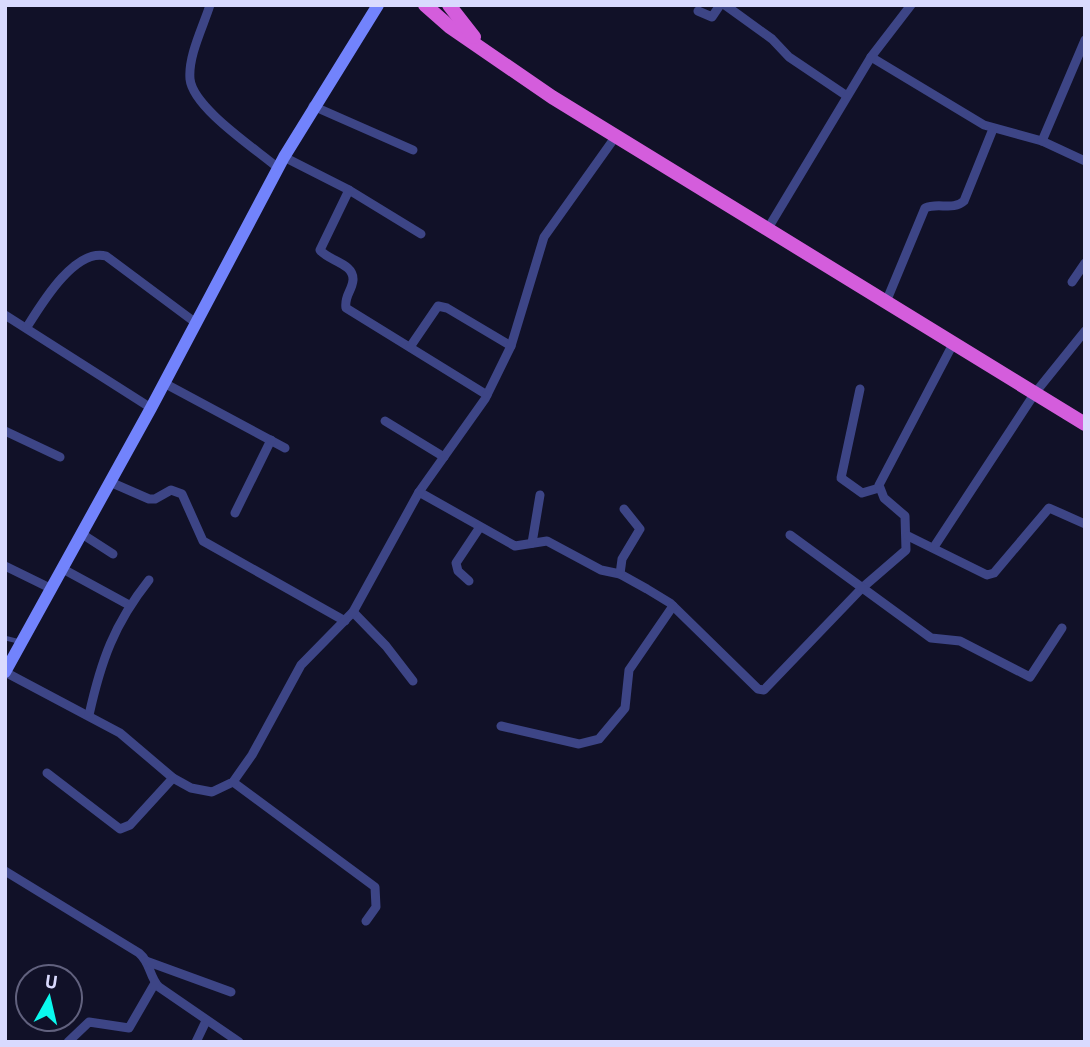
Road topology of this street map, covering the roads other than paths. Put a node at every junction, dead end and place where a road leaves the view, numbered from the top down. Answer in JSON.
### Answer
{"nodes":[{"id":1,"x":211,"y":5,"type":"edge"},
{"id":2,"x":378,"y":5,"type":"edge"},
{"id":3,"x":425,"y":5,"type":"edge"},
{"id":4,"x":449,"y":5,"type":"edge"},
{"id":5,"x":722,"y":5,"type":"edge"},
{"id":6,"x":911,"y":5,"type":"edge"},
{"id":7,"x":698,"y":11,"type":"edge"},
{"id":8,"x":1085,"y":40,"type":"edge"},
{"id":9,"x":871,"y":57,"type":"junction"},
{"id":10,"x":494,"y":58,"type":"junction"},
{"id":11,"x":847,"y":96,"type":"junction"},
{"id":12,"x":313,"y":106,"type":"junction"},
{"id":13,"x":993,"y":129,"type":"junction"},
{"id":14,"x":616,"y":136,"type":"junction"},
{"id":15,"x":1042,"y":141,"type":"junction"},
{"id":16,"x":413,"y":150,"type":"dead end"},
{"id":17,"x":1085,"y":161,"type":"edge"},
{"id":18,"x":281,"y":162,"type":"junction"},
{"id":19,"x":349,"y":190,"type":"junction"},
{"id":20,"x":767,"y":230,"type":"junction"},
{"id":21,"x":421,"y":234,"type":"dead end"},
{"id":22,"x":1085,"y":263,"type":"edge"},
{"id":23,"x":1072,"y":282,"type":"dead end"},
{"id":24,"x":886,"y":302,"type":"junction"},
{"id":25,"x":5,"y":315,"type":"edge"},
{"id":26,"x":196,"y":323,"type":"junction"},
{"id":27,"x":27,"y":327,"type":"junction"},
{"id":28,"x":1085,"y":331,"type":"edge"},
{"id":29,"x":953,"y":344,"type":"junction"},
{"id":30,"x":511,"y":346,"type":"junction"},
{"id":31,"x":410,"y":347,"type":"junction"},
{"id":32,"x":164,"y":383,"type":"junction"},
{"id":33,"x":860,"y":389,"type":"dead end"},
{"id":34,"x":1035,"y":393,"type":"junction"},
{"id":35,"x":487,"y":395,"type":"junction"},
{"id":36,"x":151,"y":408,"type":"junction"},
{"id":37,"x":386,"y":421,"type":"dead end"},
{"id":38,"x":1085,"y":424,"type":"edge"},
{"id":39,"x":5,"y":431,"type":"edge"},
{"id":40,"x":271,"y":440,"type":"junction"},
{"id":41,"x":285,"y":448,"type":"dead end"},
{"id":42,"x":60,"y":457,"type":"dead end"},
{"id":43,"x":444,"y":457,"type":"junction"},
{"id":44,"x":110,"y":482,"type":"junction"},
{"id":45,"x":879,"y":488,"type":"junction"},
{"id":46,"x":419,"y":492,"type":"junction"},
{"id":47,"x":540,"y":495,"type":"dead end"},
{"id":48,"x":624,"y":509,"type":"dead end"},
{"id":49,"x":235,"y":513,"type":"dead end"},
{"id":50,"x":1085,"y":524,"type":"edge"},
{"id":51,"x":480,"y":527,"type":"junction"},
{"id":52,"x":82,"y":534,"type":"junction"},
{"id":53,"x":790,"y":535,"type":"dead end"},
{"id":54,"x":908,"y":536,"type":"junction"},
{"id":55,"x":532,"y":543,"type":"junction"},
{"id":56,"x":934,"y":547,"type":"junction"},
{"id":57,"x":113,"y":554,"type":"dead end"},
{"id":58,"x":5,"y":566,"type":"edge"},
{"id":59,"x":63,"y":569,"type":"junction"},
{"id":60,"x":620,"y":574,"type":"junction"},
{"id":61,"x":149,"y":580,"type":"dead end"},
{"id":62,"x":469,"y":581,"type":"dead end"},
{"id":63,"x":862,"y":587,"type":"junction"},
{"id":64,"x":52,"y":589,"type":"junction"},
{"id":65,"x":129,"y":605,"type":"junction"},
{"id":66,"x":673,"y":606,"type":"junction"},
{"id":67,"x":353,"y":612,"type":"junction"},
{"id":68,"x":345,"y":621,"type":"junction"},
{"id":69,"x":1062,"y":628,"type":"dead end"},
{"id":70,"x":5,"y":638,"type":"edge"},
{"id":71,"x":22,"y":642,"type":"junction"},
{"id":72,"x":5,"y":672,"type":"edge"},
{"id":73,"x":413,"y":681,"type":"dead end"},
{"id":74,"x":89,"y":715,"type":"junction"},
{"id":75,"x":501,"y":726,"type":"dead end"},
{"id":76,"x":47,"y":773,"type":"dead end"},
{"id":77,"x":173,"y":778,"type":"junction"},
{"id":78,"x":233,"y":782,"type":"junction"},
{"id":79,"x":5,"y":871,"type":"edge"},
{"id":80,"x":366,"y":921,"type":"dead end"},
{"id":81,"x":146,"y":961,"type":"junction"},
{"id":82,"x":155,"y":983,"type":"junction"},
{"id":83,"x":231,"y":992,"type":"dead end"},
{"id":84,"x":206,"y":1021,"type":"junction"},
{"id":85,"x":68,"y":1042,"type":"edge"},
{"id":86,"x":196,"y":1042,"type":"edge"},
{"id":87,"x":239,"y":1042,"type":"edge"}],
"edges":[{"from":1,"to":18,"type":"street"},
{"from":2,"to":12,"type":"main road"},
{"from":3,"to":10,"type":"highway"},
{"from":4,"to":10,"type":"highway"},
{"from":5,"to":7,"type":"street"},
{"from":5,"to":11,"type":"street"},
{"from":6,"to":9,"type":"street"},
{"from":8,"to":15,"type":"street"},
{"from":9,"to":11,"type":"street"},
{"from":9,"to":13,"type":"street"},
{"from":10,"to":14,"type":"highway"},
{"from":11,"to":20,"type":"street"},
{"from":12,"to":16,"type":"street"},
{"from":12,"to":18,"type":"main road"},
{"from":13,"to":15,"type":"street"},
{"from":13,"to":24,"type":"street"},
{"from":14,"to":20,"type":"highway"},
{"from":14,"to":30,"type":"street"},
{"from":15,"to":17,"type":"street"},
{"from":18,"to":19,"type":"street"},
{"from":18,"to":26,"type":"main road"},
{"from":19,"to":21,"type":"street"},
{"from":19,"to":31,"type":"street"},
{"from":20,"to":24,"type":"highway"},
{"from":22,"to":23,"type":"street"},
{"from":24,"to":29,"type":"highway"},
{"from":25,"to":27,"type":"street"},
{"from":26,"to":27,"type":"street"},
{"from":26,"to":32,"type":"main road"},
{"from":27,"to":36,"type":"street"},
{"from":28,"to":34,"type":"street"},
{"from":29,"to":34,"type":"highway"},
{"from":29,"to":45,"type":"street"},
{"from":30,"to":31,"type":"street"},
{"from":30,"to":35,"type":"street"},
{"from":31,"to":35,"type":"street"},
{"from":32,"to":36,"type":"main road"},
{"from":32,"to":40,"type":"street"},
{"from":33,"to":45,"type":"street"},
{"from":34,"to":38,"type":"highway"},
{"from":34,"to":56,"type":"street"},
{"from":35,"to":43,"type":"street"},
{"from":36,"to":44,"type":"main road"},
{"from":37,"to":43,"type":"street"},
{"from":39,"to":42,"type":"street"},
{"from":40,"to":41,"type":"street"},
{"from":40,"to":49,"type":"street"},
{"from":43,"to":46,"type":"street"},
{"from":44,"to":52,"type":"main road"},
{"from":44,"to":68,"type":"street"},
{"from":45,"to":54,"type":"street"},
{"from":46,"to":51,"type":"street"},
{"from":46,"to":67,"type":"street"},
{"from":47,"to":55,"type":"street"},
{"from":48,"to":60,"type":"street"},
{"from":50,"to":56,"type":"street"},
{"from":51,"to":55,"type":"street"},
{"from":51,"to":62,"type":"street"},
{"from":52,"to":57,"type":"street"},
{"from":52,"to":59,"type":"main road"},
{"from":53,"to":63,"type":"street"},
{"from":54,"to":56,"type":"street"},
{"from":54,"to":63,"type":"street"},
{"from":55,"to":60,"type":"street"},
{"from":58,"to":64,"type":"street"},
{"from":59,"to":64,"type":"main road"},
{"from":59,"to":65,"type":"street"},
{"from":60,"to":66,"type":"street"},
{"from":61,"to":65,"type":"street"},
{"from":63,"to":66,"type":"street"},
{"from":63,"to":69,"type":"street"},
{"from":64,"to":71,"type":"main road"},
{"from":65,"to":74,"type":"street"},
{"from":66,"to":75,"type":"street"},
{"from":67,"to":68,"type":"street"},
{"from":67,"to":73,"type":"street"},
{"from":68,"to":78,"type":"street"},
{"from":70,"to":71,"type":"lane"},
{"from":71,"to":72,"type":"main road"},
{"from":72,"to":74,"type":"street"},
{"from":74,"to":77,"type":"street"},
{"from":76,"to":77,"type":"street"},
{"from":77,"to":78,"type":"street"},
{"from":78,"to":80,"type":"street"},
{"from":79,"to":81,"type":"street"},
{"from":81,"to":82,"type":"street"},
{"from":81,"to":83,"type":"street"},
{"from":82,"to":84,"type":"street"},
{"from":82,"to":85,"type":"street"},
{"from":84,"to":86,"type":"street"},
{"from":84,"to":87,"type":"street"}]}
